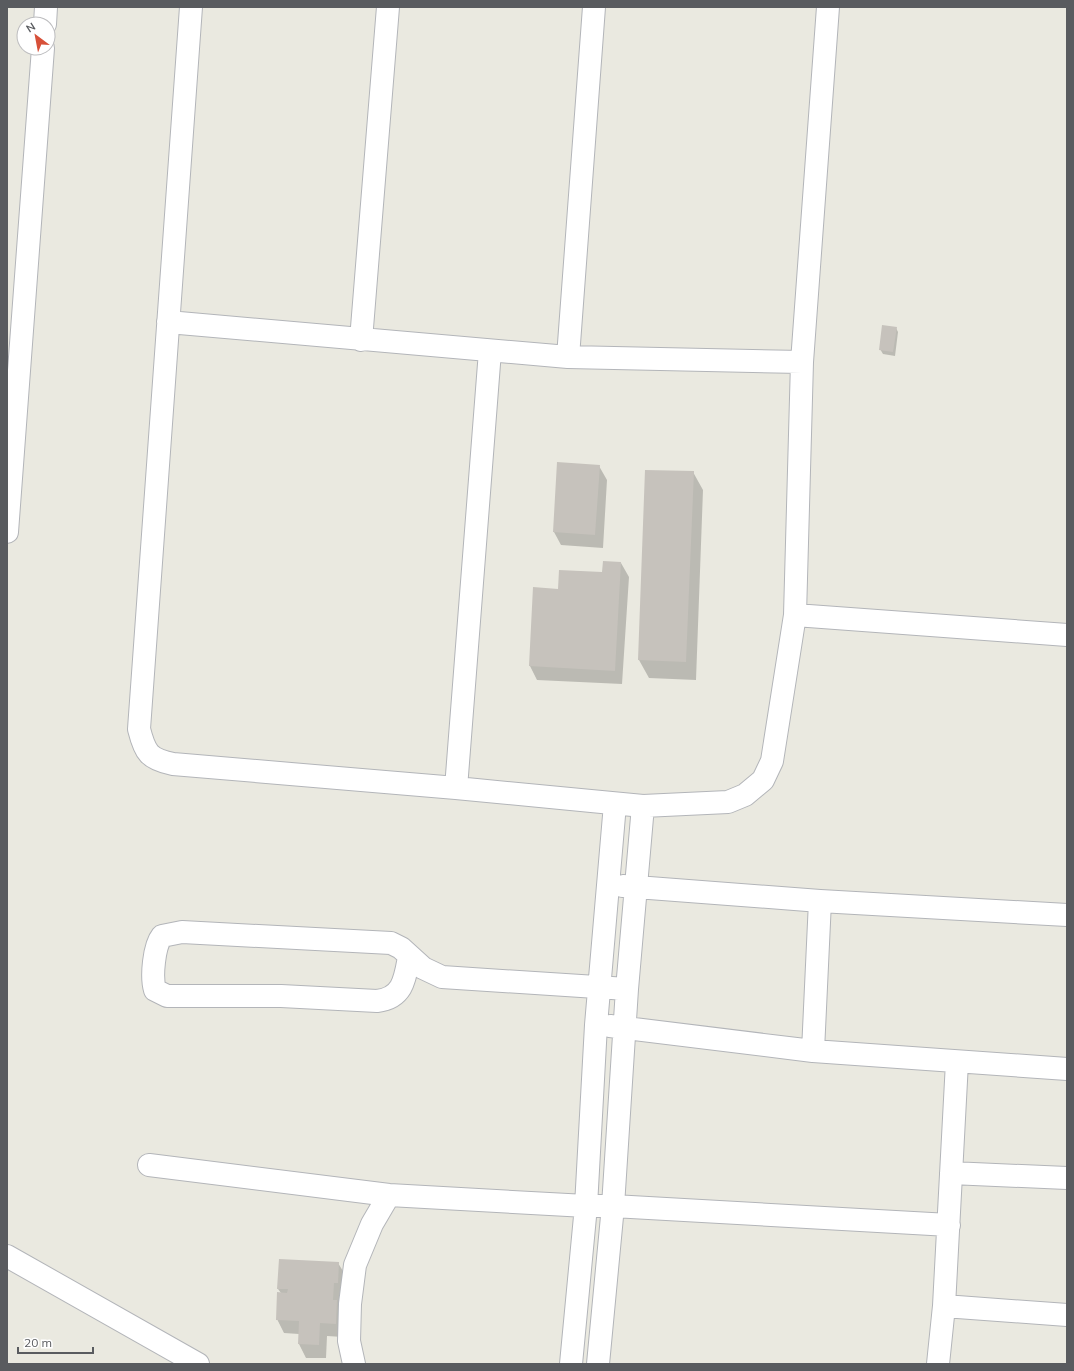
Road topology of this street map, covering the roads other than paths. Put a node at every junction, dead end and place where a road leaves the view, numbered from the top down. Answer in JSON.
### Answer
{"nodes":[{"id":1,"x":191,"y":7,"type":"edge"},
{"id":2,"x":388,"y":7,"type":"edge"},
{"id":3,"x":594,"y":7,"type":"edge"},
{"id":4,"x":828,"y":7,"type":"edge"},
{"id":5,"x":42,"y":56,"type":"edge"},
{"id":6,"x":168,"y":322,"type":"junction"},
{"id":7,"x":361,"y":340,"type":"junction"},
{"id":8,"x":490,"y":350,"type":"junction"},
{"id":9,"x":568,"y":357,"type":"junction"},
{"id":10,"x":802,"y":362,"type":"junction"},
{"id":11,"x":7,"y":532,"type":"edge"},
{"id":12,"x":794,"y":615,"type":"junction"},
{"id":13,"x":1067,"y":634,"type":"edge"},
{"id":14,"x":456,"y":788,"type":"junction"},
{"id":15,"x":615,"y":804,"type":"junction"},
{"id":16,"x":643,"y":806,"type":"junction"},
{"id":17,"x":608,"y":886,"type":"junction"},
{"id":18,"x":637,"y":886,"type":"junction"},
{"id":19,"x":820,"y":901,"type":"junction"},
{"id":20,"x":1067,"y":915,"type":"edge"},
{"id":21,"x":409,"y":957,"type":"junction"},
{"id":22,"x":600,"y":987,"type":"junction"},
{"id":23,"x":627,"y":989,"type":"junction"},
{"id":24,"x":596,"y":1025,"type":"junction"},
{"id":25,"x":625,"y":1028,"type":"junction"},
{"id":26,"x":813,"y":1051,"type":"junction"},
{"id":27,"x":957,"y":1062,"type":"junction"},
{"id":28,"x":1067,"y":1069,"type":"edge"},
{"id":29,"x":149,"y":1165,"type":"dead end"},
{"id":30,"x":951,"y":1173,"type":"junction"},
{"id":31,"x":1067,"y":1178,"type":"edge"},
{"id":32,"x":389,"y":1195,"type":"junction"},
{"id":33,"x":586,"y":1206,"type":"junction"},
{"id":34,"x":613,"y":1206,"type":"junction"},
{"id":35,"x":949,"y":1225,"type":"junction"},
{"id":36,"x":7,"y":1256,"type":"edge"},
{"id":37,"x":944,"y":1306,"type":"junction"},
{"id":38,"x":1067,"y":1315,"type":"edge"},
{"id":39,"x":198,"y":1364,"type":"edge"},
{"id":40,"x":354,"y":1364,"type":"edge"},
{"id":41,"x":571,"y":1364,"type":"edge"},
{"id":42,"x":598,"y":1364,"type":"edge"},
{"id":43,"x":938,"y":1364,"type":"edge"}],
"edges":[{"from":1,"to":6,"type":"street"},
{"from":2,"to":7,"type":"street"},
{"from":3,"to":9,"type":"street"},
{"from":4,"to":10,"type":"street"},
{"from":5,"to":11,"type":"street"},
{"from":6,"to":7,"type":"street"},
{"from":6,"to":14,"type":"street"},
{"from":7,"to":8,"type":"street"},
{"from":8,"to":9,"type":"street"},
{"from":8,"to":14,"type":"street"},
{"from":9,"to":10,"type":"street"},
{"from":10,"to":12,"type":"street"},
{"from":12,"to":13,"type":"street"},
{"from":12,"to":16,"type":"street"},
{"from":14,"to":15,"type":"street"},
{"from":15,"to":16,"type":"street"},
{"from":15,"to":17,"type":"street"},
{"from":16,"to":18,"type":"street"},
{"from":17,"to":18,"type":"street"},
{"from":17,"to":22,"type":"street"},
{"from":18,"to":19,"type":"street"},
{"from":18,"to":23,"type":"street"},
{"from":19,"to":20,"type":"street"},
{"from":19,"to":26,"type":"street"},
{"from":21,"to":21,"type":"street"},
{"from":21,"to":22,"type":"street"},
{"from":22,"to":23,"type":"street"},
{"from":22,"to":24,"type":"street"},
{"from":23,"to":25,"type":"street"},
{"from":24,"to":25,"type":"street"},
{"from":24,"to":33,"type":"street"},
{"from":25,"to":26,"type":"street"},
{"from":25,"to":34,"type":"street"},
{"from":26,"to":27,"type":"street"},
{"from":27,"to":28,"type":"street"},
{"from":27,"to":30,"type":"street"},
{"from":29,"to":32,"type":"street"},
{"from":30,"to":31,"type":"street"},
{"from":30,"to":35,"type":"street"},
{"from":32,"to":33,"type":"street"},
{"from":32,"to":40,"type":"street"},
{"from":33,"to":34,"type":"street"},
{"from":33,"to":41,"type":"street"},
{"from":34,"to":35,"type":"street"},
{"from":34,"to":42,"type":"street"},
{"from":35,"to":37,"type":"street"},
{"from":36,"to":39,"type":"street"},
{"from":37,"to":38,"type":"street"},
{"from":37,"to":43,"type":"street"}]}
